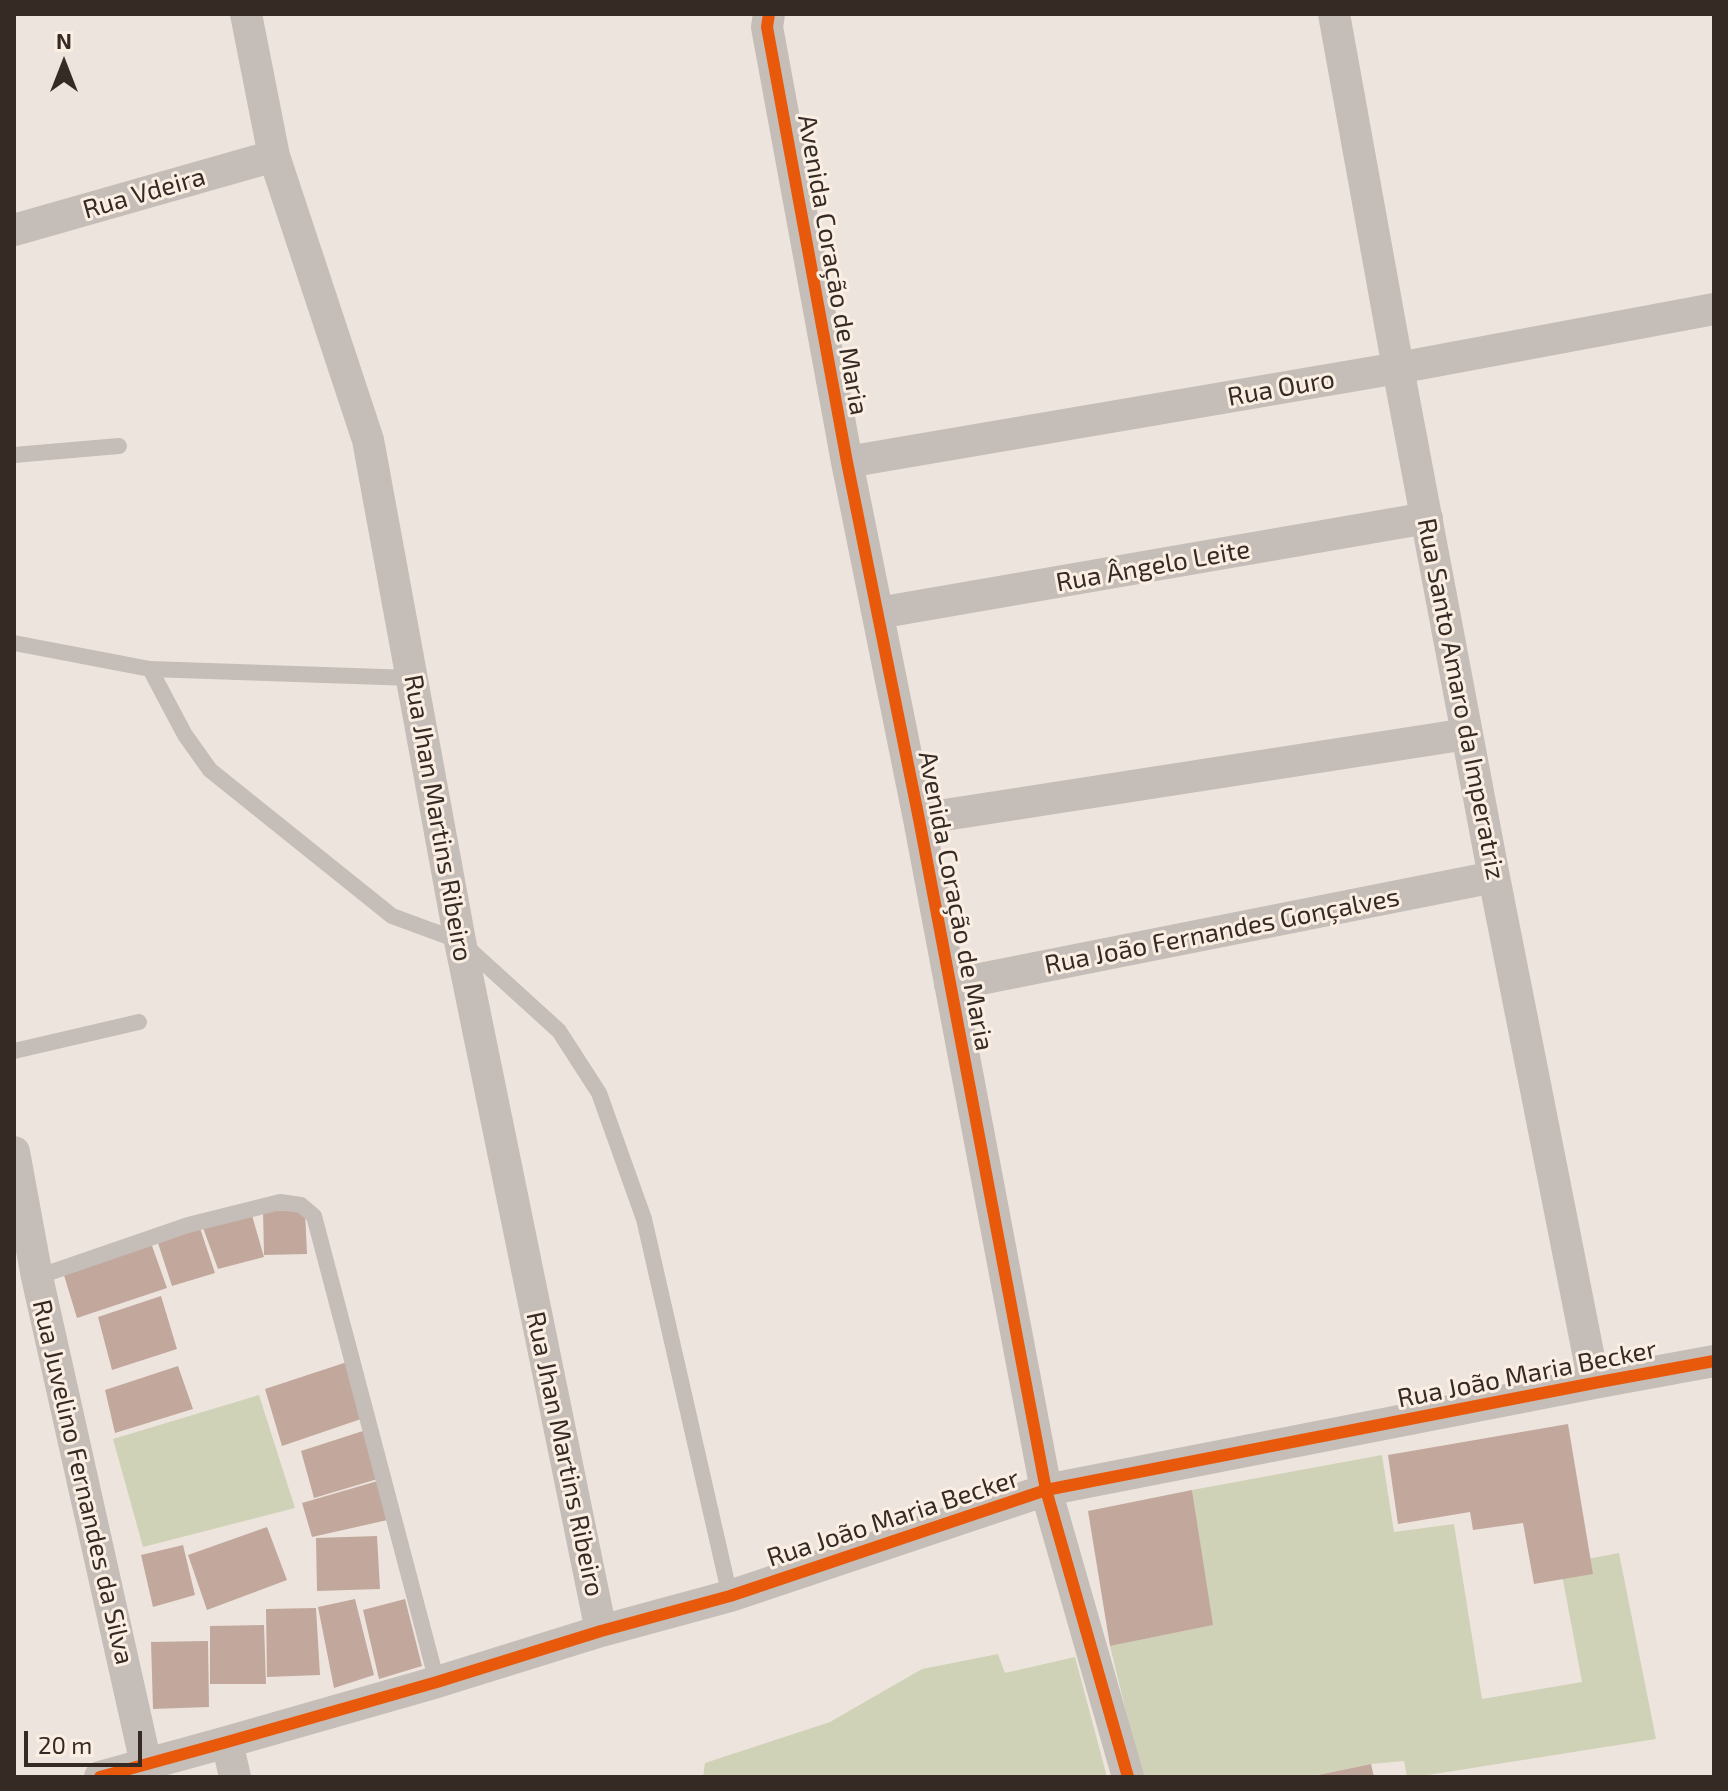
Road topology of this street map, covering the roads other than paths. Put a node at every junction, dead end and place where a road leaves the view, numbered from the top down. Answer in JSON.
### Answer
{"nodes":[{"id":1,"x":246,"y":14,"type":"edge"},
{"id":2,"x":1334,"y":14,"type":"edge"},
{"id":3,"x":765,"y":18,"type":"edge"},
{"id":4,"x":274,"y":156,"type":"junction"},
{"id":5,"x":14,"y":230,"type":"edge"},
{"id":6,"x":1714,"y":309,"type":"edge"},
{"id":7,"x":1398,"y":368,"type":"junction"},
{"id":8,"x":119,"y":446,"type":"dead end"},
{"id":9,"x":14,"y":455,"type":"edge"},
{"id":10,"x":847,"y":462,"type":"junction"},
{"id":11,"x":1427,"y":518,"type":"junction"},
{"id":12,"x":878,"y":613,"type":"junction"},
{"id":13,"x":14,"y":643,"type":"edge"},
{"id":14,"x":150,"y":669,"type":"junction"},
{"id":15,"x":412,"y":678,"type":"junction"},
{"id":16,"x":1467,"y":734,"type":"junction"},
{"id":17,"x":919,"y":819,"type":"junction"},
{"id":18,"x":1494,"y":877,"type":"junction"},
{"id":19,"x":460,"y":941,"type":"junction"},
{"id":20,"x":950,"y":985,"type":"junction"},
{"id":21,"x":139,"y":1022,"type":"dead end"},
{"id":22,"x":14,"y":1051,"type":"edge"},
{"id":23,"x":14,"y":1152,"type":"edge"},
{"id":24,"x":37,"y":1277,"type":"junction"},
{"id":25,"x":1714,"y":1361,"type":"edge"},
{"id":26,"x":1594,"y":1383,"type":"junction"},
{"id":27,"x":1046,"y":1490,"type":"junction"},
{"id":28,"x":730,"y":1596,"type":"junction"},
{"id":29,"x":601,"y":1631,"type":"junction"},
{"id":30,"x":437,"y":1682,"type":"junction"},
{"id":31,"x":227,"y":1742,"type":"junction"},
{"id":32,"x":146,"y":1764,"type":"junction"},
{"id":33,"x":100,"y":1777,"type":"edge"},
{"id":34,"x":235,"y":1777,"type":"edge"},
{"id":35,"x":1128,"y":1777,"type":"edge"}],
"edges":[{"from":1,"to":4,"type":"street","name":"Rua Jhan Martins Ribeiro"},
{"from":2,"to":7,"type":"street","name":"Rua Santo Amaro da Imperatriz"},
{"from":3,"to":10,"type":"street","name":"Avenida Coração de Maria"},
{"from":4,"to":5,"type":"street","name":"Rua Vdeira"},
{"from":4,"to":15,"type":"street","name":"Rua Jhan Martins Ribeiro"},
{"from":6,"to":7,"type":"street","name":"Rua Ouro"},
{"from":7,"to":10,"type":"street","name":"Rua Ouro"},
{"from":7,"to":11,"type":"street","name":"Rua Santo Amaro da Imperatriz"},
{"from":8,"to":9,"type":"lane"},
{"from":10,"to":12,"type":"street","name":"Avenida Coração de Maria"},
{"from":11,"to":12,"type":"street","name":"Rua Ângelo Leite"},
{"from":11,"to":16,"type":"street","name":"Rua Santo Amaro da Imperatriz"},
{"from":12,"to":17,"type":"street","name":"Avenida Coração de Maria"},
{"from":13,"to":14,"type":"lane"},
{"from":14,"to":15,"type":"lane"},
{"from":14,"to":19,"type":"lane"},
{"from":15,"to":19,"type":"street","name":"Rua Jhan Martins Ribeiro"},
{"from":16,"to":17,"type":"street"},
{"from":16,"to":18,"type":"street","name":"Rua Santo Amaro da Imperatriz"},
{"from":17,"to":20,"type":"street","name":"Avenida Coração de Maria"},
{"from":18,"to":20,"type":"street","name":"Rua João Fernandes Gonçalves"},
{"from":18,"to":26,"type":"street","name":"Rua Santo Amaro da Imperatriz"},
{"from":19,"to":28,"type":"lane"},
{"from":19,"to":29,"type":"street","name":"Rua Jhan Martins Ribeiro"},
{"from":20,"to":27,"type":"street","name":"Avenida Coração de Maria"},
{"from":21,"to":22,"type":"lane"},
{"from":23,"to":24,"type":"street","name":"Rua Juvelino Fernandes da Silva"},
{"from":24,"to":30,"type":"lane"},
{"from":24,"to":32,"type":"street","name":"Rua Juvelino Fernandes da Silva"},
{"from":25,"to":26,"type":"street","name":"Rua João Maria Becker"},
{"from":26,"to":27,"type":"street","name":"Rua João Maria Becker"},
{"from":27,"to":28,"type":"street","name":"Rua João Maria Becker"},
{"from":27,"to":35,"type":"street","name":"Avenida Coração de Maria"},
{"from":28,"to":29,"type":"street","name":"Rua João Maria Becker"},
{"from":29,"to":30,"type":"street","name":"Rua João Maria Becker"},
{"from":30,"to":31,"type":"street","name":"Rua João Maria Becker"},
{"from":31,"to":32,"type":"street","name":"Rua João Maria Becker"},
{"from":31,"to":34,"type":"street"},
{"from":32,"to":33,"type":"street","name":"Rua João Maria Becker"}]}
